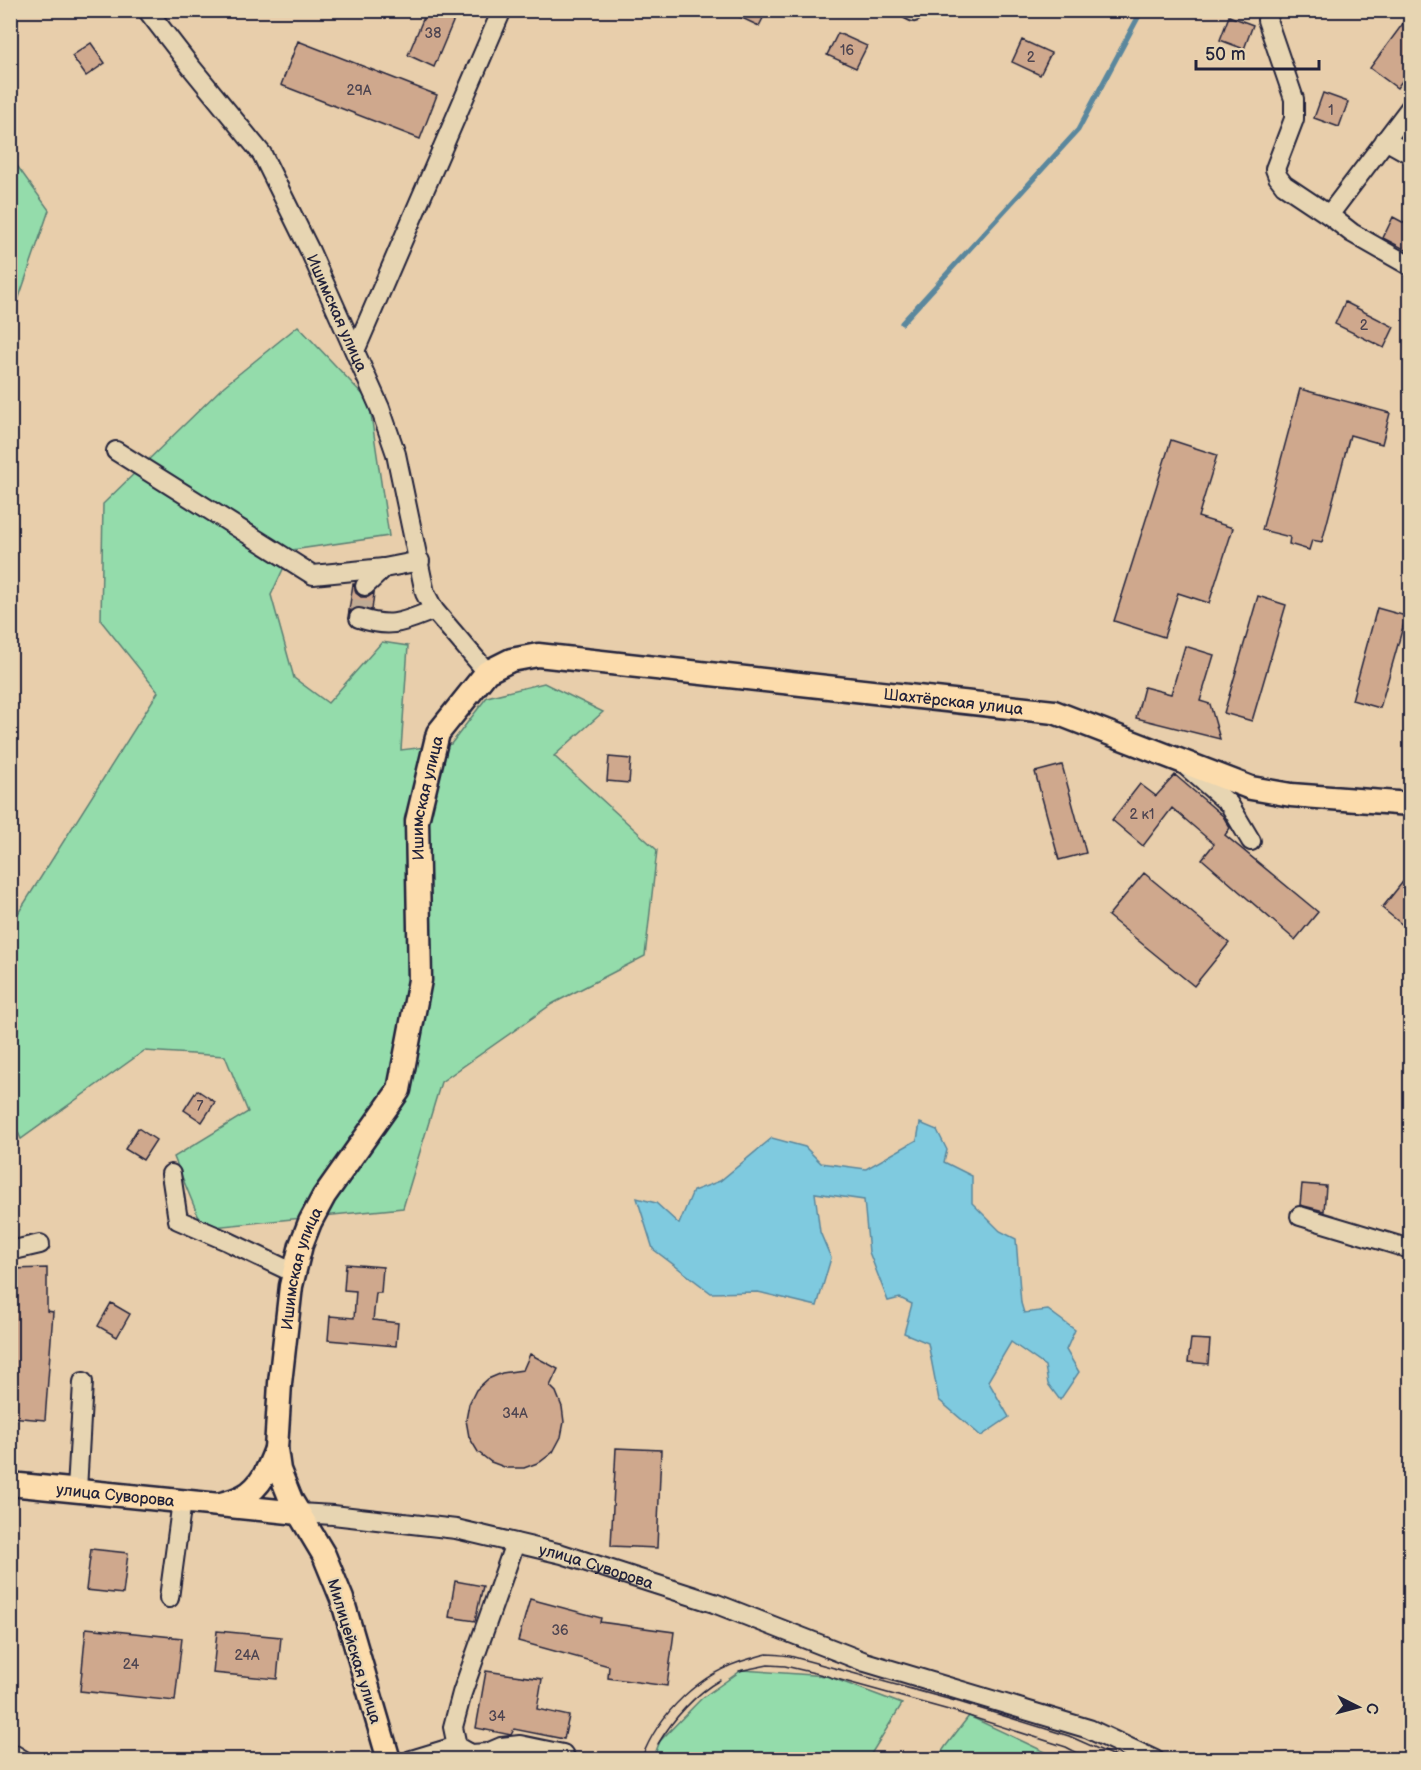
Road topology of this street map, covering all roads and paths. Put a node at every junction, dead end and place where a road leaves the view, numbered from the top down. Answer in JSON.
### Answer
{"nodes":[{"id":1,"x":147,"y":10,"type":"edge"},
{"id":2,"x":502,"y":10,"type":"edge"},
{"id":3,"x":910,"y":10,"type":"edge"},
{"id":4,"x":916,"y":10,"type":"edge"},
{"id":5,"x":1271,"y":10,"type":"edge"},
{"id":6,"x":1410,"y":108,"type":"edge"},
{"id":7,"x":1386,"y":140,"type":"junction"},
{"id":8,"x":1410,"y":154,"type":"edge"},
{"id":9,"x":1329,"y":215,"type":"junction"},
{"id":10,"x":1410,"y":266,"type":"edge"},
{"id":11,"x":354,"y":351,"type":"junction"},
{"id":12,"x":116,"y":451,"type":"dead end"},
{"id":13,"x":420,"y":561,"type":"junction"},
{"id":14,"x":384,"y":568,"type":"junction"},
{"id":15,"x":365,"y":586,"type":"tunnel mouth"},
{"id":16,"x":434,"y":610,"type":"junction"},
{"id":17,"x":359,"y":618,"type":"dead end"},
{"id":18,"x":487,"y":672,"type":"junction"},
{"id":19,"x":1181,"y":762,"type":"junction"},
{"id":20,"x":1410,"y":804,"type":"edge"},
{"id":21,"x":1251,"y":842,"type":"dead end"},
{"id":22,"x":171,"y":1174,"type":"dead end"},
{"id":23,"x":1300,"y":1216,"type":"dead end"},
{"id":24,"x":40,"y":1244,"type":"dead end"},
{"id":25,"x":1410,"y":1249,"type":"edge"},
{"id":26,"x":10,"y":1251,"type":"edge"},
{"id":27,"x":294,"y":1273,"type":"junction"},
{"id":28,"x":83,"y":1382,"type":"dead end"},
{"id":29,"x":276,"y":1449,"type":"junction"},
{"id":30,"x":10,"y":1484,"type":"edge"},
{"id":31,"x":77,"y":1490,"type":"junction"},
{"id":32,"x":182,"y":1501,"type":"junction"},
{"id":33,"x":219,"y":1505,"type":"junction"},
{"id":34,"x":298,"y":1513,"type":"junction"},
{"id":35,"x":515,"y":1543,"type":"junction"},
{"id":36,"x":169,"y":1598,"type":"dead end"},
{"id":37,"x":457,"y":1746,"type":"junction"},
{"id":38,"x":10,"y":1752,"type":"edge"},
{"id":39,"x":23,"y":1760,"type":"edge"},
{"id":40,"x":388,"y":1760,"type":"edge"},
{"id":41,"x":411,"y":1760,"type":"edge"},
{"id":42,"x":567,"y":1760,"type":"edge"},
{"id":43,"x":1155,"y":1760,"type":"edge"}],
"edges":[{"from":1,"to":11,"type":"street","name":"Ишимская улица"},
{"from":2,"to":11,"type":"street"},
{"from":3,"to":4,"type":"street"},
{"from":5,"to":9,"type":"street"},
{"from":6,"to":7,"type":"street"},
{"from":7,"to":8,"type":"street"},
{"from":7,"to":9,"type":"street"},
{"from":9,"to":10,"type":"street"},
{"from":11,"to":13,"type":"street","name":"Ишимская улица"},
{"from":12,"to":14,"type":"street"},
{"from":13,"to":14,"type":"street"},
{"from":13,"to":16,"type":"street","name":"Ишимская улица"},
{"from":14,"to":15,"type":"street"},
{"from":16,"to":17,"type":"street"},
{"from":16,"to":18,"type":"street","name":"Ишимская улица"},
{"from":18,"to":19,"type":"main road","name":"Шахтёрская улица"},
{"from":18,"to":27,"type":"main road","name":"Ишимская улица"},
{"from":19,"to":20,"type":"main road","name":"Шахтёрская улица"},
{"from":19,"to":21,"type":"street"},
{"from":22,"to":27,"type":"street"},
{"from":23,"to":25,"type":"street"},
{"from":24,"to":26,"type":"street"},
{"from":27,"to":29,"type":"main road","name":"Ишимская улица"},
{"from":28,"to":31,"type":"street"},
{"from":29,"to":33,"type":"main road"},
{"from":29,"to":34,"type":"main road","name":"Ишимская улица"},
{"from":30,"to":31,"type":"main road","name":"улица Суворова"},
{"from":31,"to":32,"type":"main road","name":"улица Суворова"},
{"from":32,"to":33,"type":"main road","name":"улица Суворова"},
{"from":32,"to":36,"type":"street"},
{"from":33,"to":34,"type":"main road","name":"улица Суворова"},
{"from":34,"to":35,"type":"street","name":"улица Суворова"},
{"from":34,"to":40,"type":"main road","name":"Милицейская улица"},
{"from":35,"to":37,"type":"street"},
{"from":35,"to":43,"type":"street","name":"улица Суворова"},
{"from":37,"to":41,"type":"street"},
{"from":37,"to":42,"type":"street"},
{"from":38,"to":39,"type":"street"}]}
